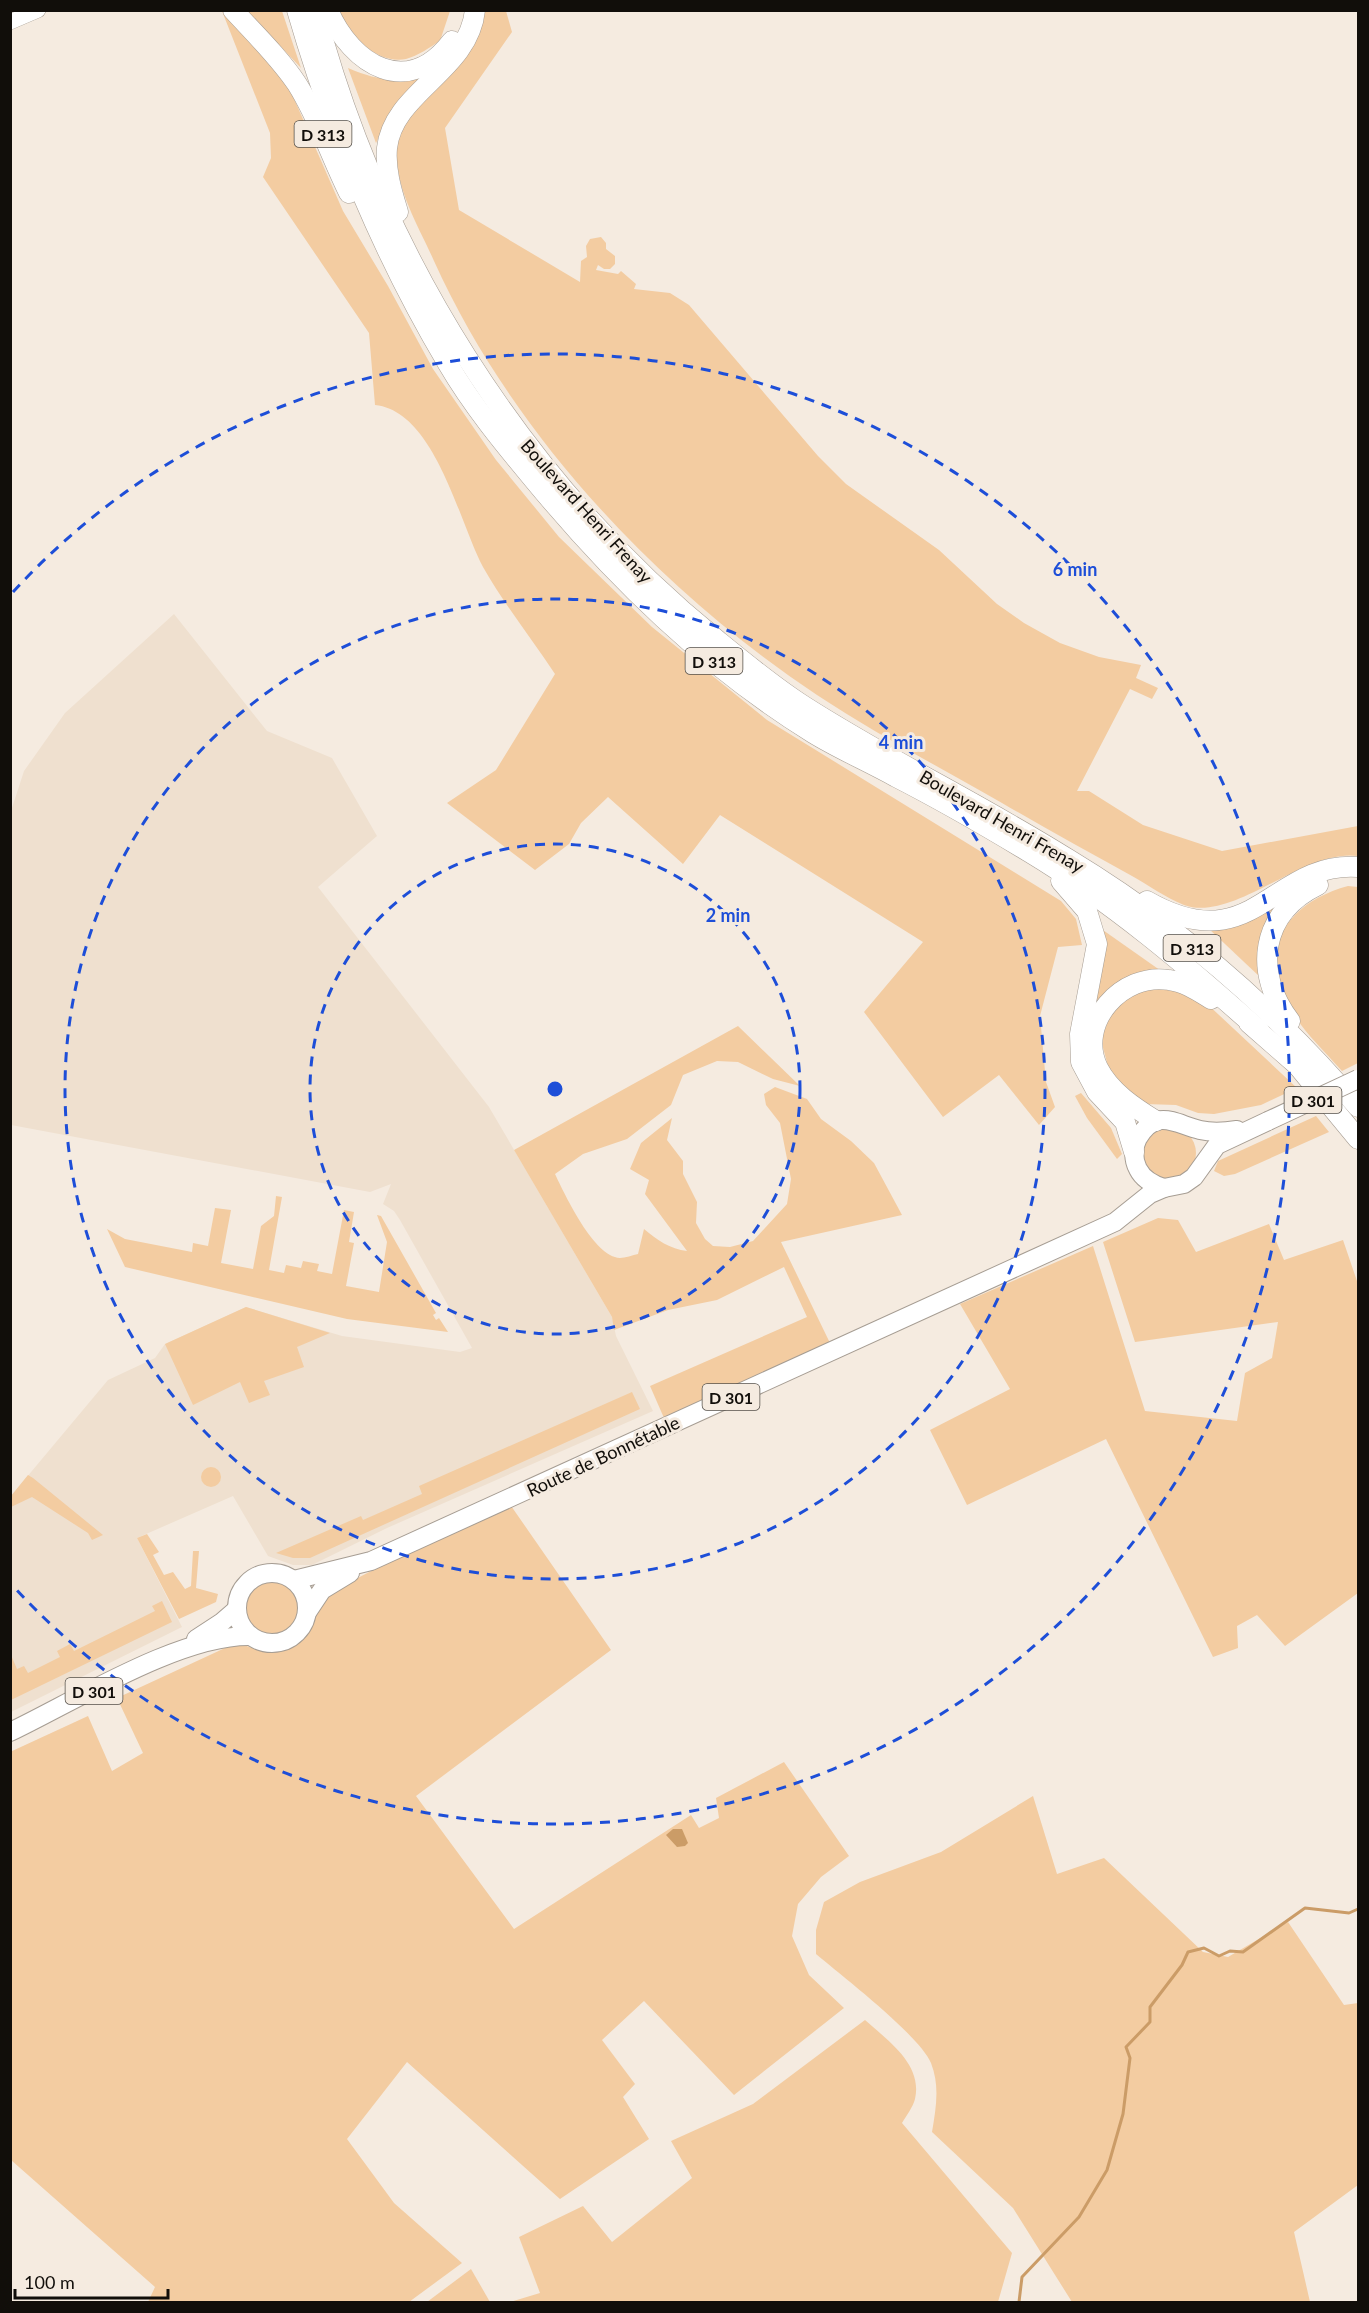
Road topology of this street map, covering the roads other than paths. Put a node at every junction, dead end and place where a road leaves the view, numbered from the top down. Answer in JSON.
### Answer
{"nodes":[{"id":1,"x":38,"y":10,"type":"edge"},
{"id":2,"x":233,"y":10,"type":"edge"},
{"id":3,"x":297,"y":10,"type":"edge"},
{"id":4,"x":315,"y":10,"type":"edge"},
{"id":5,"x":328,"y":10,"type":"edge"},
{"id":6,"x":462,"y":10,"type":"edge"},
{"id":7,"x":475,"y":10,"type":"edge"},
{"id":8,"x":10,"y":22,"type":"edge"},
{"id":9,"x":405,"y":268,"type":"junction"},
{"id":10,"x":1030,"y":852,"type":"junction"},
{"id":11,"x":1071,"y":860,"type":"junction"},
{"id":12,"x":1359,"y":867,"type":"edge"},
{"id":13,"x":1359,"y":879,"type":"edge"},
{"id":14,"x":1258,"y":1030,"type":"junction"},
{"id":15,"x":1331,"y":1076,"type":"junction"},
{"id":16,"x":1359,"y":1080,"type":"edge"},
{"id":17,"x":1359,"y":1107,"type":"edge"},
{"id":18,"x":1156,"y":1121,"type":"junction"},
{"id":19,"x":1268,"y":1122,"type":"junction"},
{"id":20,"x":1192,"y":1127,"type":"junction"},
{"id":21,"x":1359,"y":1139,"type":"edge"},
{"id":22,"x":1136,"y":1161,"type":"junction"},
{"id":23,"x":1202,"y":1164,"type":"junction"},
{"id":24,"x":1164,"y":1188,"type":"junction"},
{"id":25,"x":1103,"y":1227,"type":"junction"},
{"id":26,"x":371,"y":1561,"type":"junction"},
{"id":27,"x":294,"y":1580,"type":"junction"},
{"id":28,"x":237,"y":1609,"type":"junction"},
{"id":29,"x":308,"y":1611,"type":"junction"},
{"id":30,"x":250,"y":1636,"type":"junction"},
{"id":31,"x":177,"y":1651,"type":"junction"},
{"id":32,"x":10,"y":1732,"type":"edge"}],
"edges":[{"from":1,"to":8,"type":"street"},
{"from":2,"to":9,"type":"highway","number":"D 313"},
{"from":3,"to":9,"type":"highway","name":"Boulevard Henri Frenay","number":"D 313"},
{"from":4,"to":9,"type":"highway","name":"Boulevard Henri Frenay","number":"D 313"},
{"from":5,"to":6,"type":"highway"},
{"from":7,"to":9,"type":"highway","number":"D 313"},
{"from":9,"to":10,"type":"highway","name":"Boulevard Henri Frenay","number":"D 313"},
{"from":9,"to":11,"type":"highway","name":"Boulevard Henri Frenay","number":"D 313"},
{"from":10,"to":14,"type":"highway","name":"Boulevard Henri Frenay","number":"D 313"},
{"from":10,"to":22,"type":"highway"},
{"from":11,"to":12,"type":"highway"},
{"from":11,"to":15,"type":"highway","name":"Boulevard Henri Frenay","number":"D 313"},
{"from":13,"to":15,"type":"highway"},
{"from":14,"to":18,"type":"highway"},
{"from":14,"to":21,"type":"highway","number":"D 313"},
{"from":15,"to":17,"type":"highway","number":"D 313"},
{"from":16,"to":19,"type":"main road","number":"D 301","bridge":true},
{"from":18,"to":20,"type":"main road"},
{"from":18,"to":22,"type":"main road","name":"Route de Bonnétable"},
{"from":19,"to":20,"type":"main road","number":"D 301"},
{"from":19,"to":23,"type":"main road","name":"Route de Bonnétable","number":"D 301"},
{"from":20,"to":23,"type":"main road"},
{"from":22,"to":24,"type":"main road"},
{"from":22,"to":25,"type":"main road","name":"Route de Bonnétable","number":"D 301"},
{"from":23,"to":24,"type":"main road","name":"Route de Bonnétable"},
{"from":24,"to":25,"type":"main road","name":"Route de Bonnétable","number":"D 301"},
{"from":25,"to":26,"type":"main road","name":"Route de Bonnétable","number":"D 301"},
{"from":26,"to":27,"type":"main road","name":"Route de Bonnétable","number":"D 301"},
{"from":26,"to":29,"type":"main road","number":"D 301"},
{"from":27,"to":28,"type":"main road"},
{"from":27,"to":29,"type":"main road"},
{"from":28,"to":30,"type":"main road"},
{"from":28,"to":31,"type":"main road","number":"D 301"},
{"from":29,"to":30,"type":"main road"},
{"from":30,"to":31,"type":"main road","number":"D 301"},
{"from":31,"to":32,"type":"main road","number":"D 301"}]}
